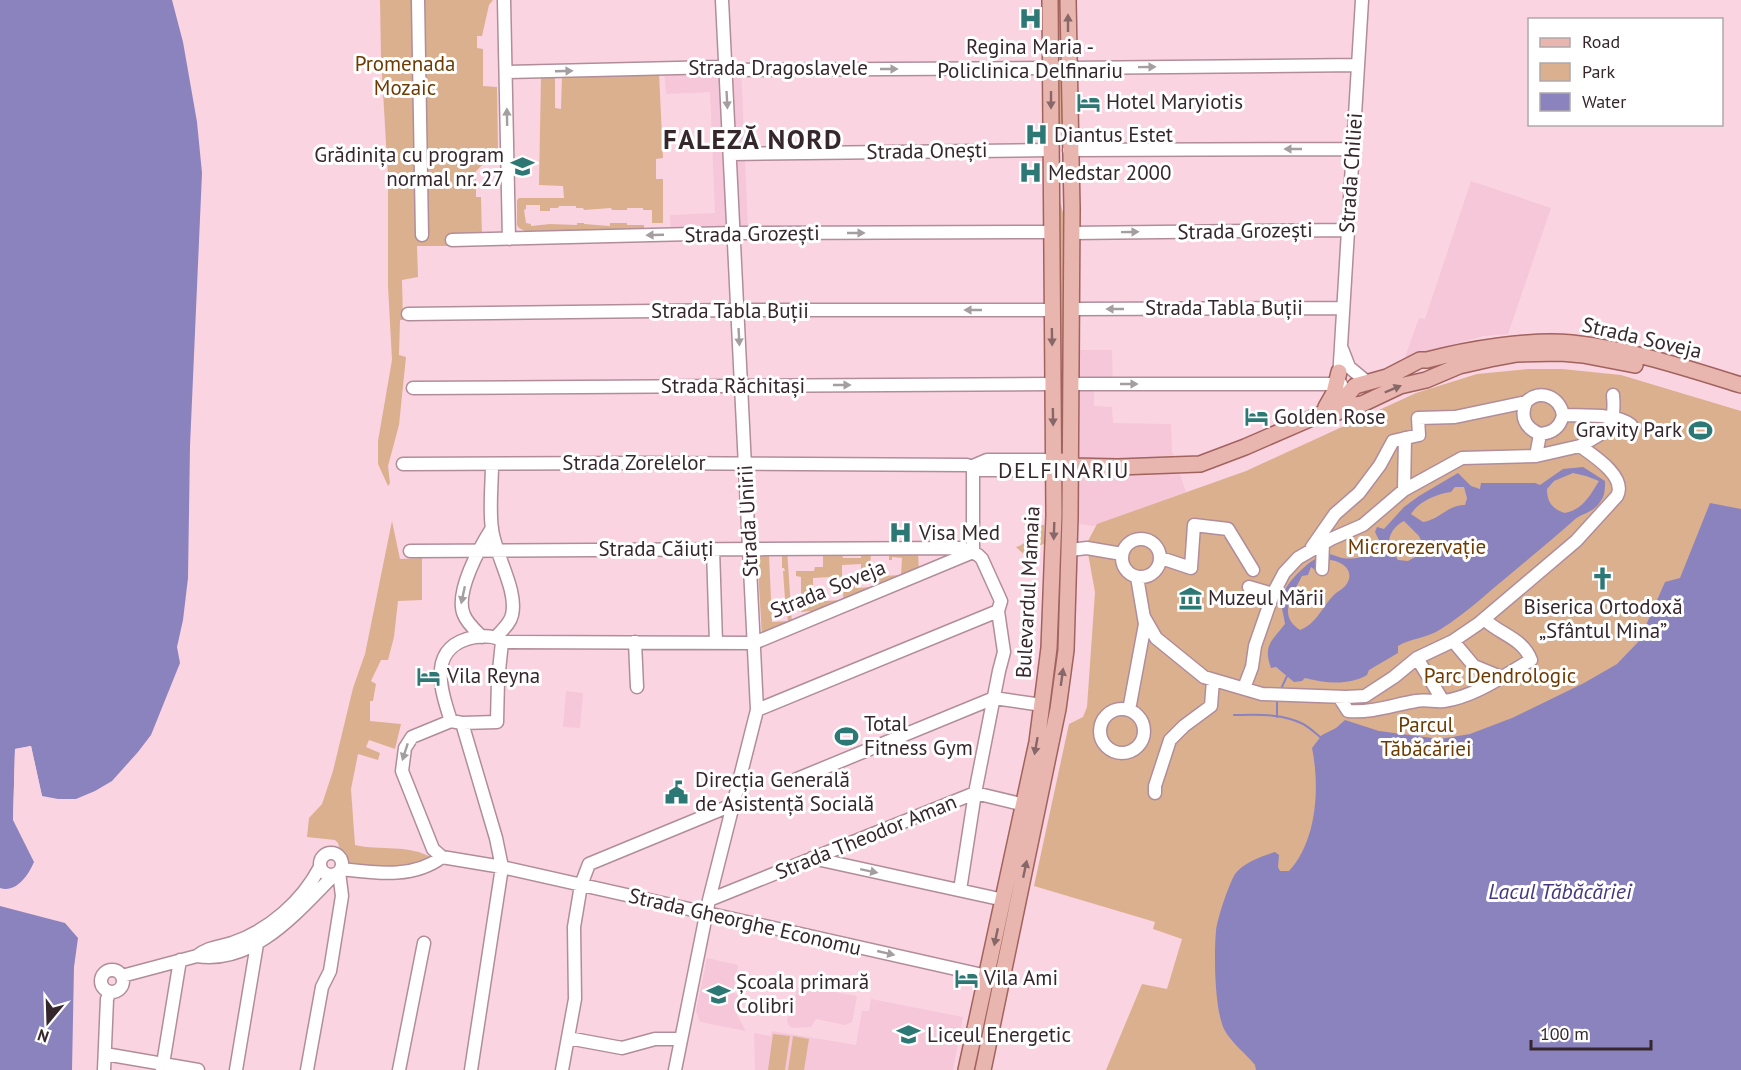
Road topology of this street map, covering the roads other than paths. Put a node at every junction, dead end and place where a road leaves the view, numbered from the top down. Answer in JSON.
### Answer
{"nodes":[{"id":1,"x":418,"y":0,"type":"edge"},
{"id":2,"x":504,"y":0,"type":"edge"},
{"id":3,"x":722,"y":0,"type":"edge"},
{"id":4,"x":1050,"y":0,"type":"edge"},
{"id":5,"x":1068,"y":0,"type":"edge"},
{"id":6,"x":1362,"y":0,"type":"edge"},
{"id":7,"x":1358,"y":65,"type":"junction"},
{"id":8,"x":1051,"y":68,"type":"junction"},
{"id":9,"x":1068,"y":68,"type":"junction"},
{"id":10,"x":726,"y":70,"type":"junction"},
{"id":11,"x":506,"y":72,"type":"junction"},
{"id":12,"x":1051,"y":144,"type":"junction"},
{"id":13,"x":1352,"y":149,"type":"junction"},
{"id":14,"x":1069,"y":150,"type":"junction"},
{"id":15,"x":730,"y":154,"type":"junction"},
{"id":16,"x":1072,"y":208,"type":"junction"},
{"id":17,"x":1347,"y":230,"type":"junction"},
{"id":18,"x":1052,"y":232,"type":"junction"},
{"id":19,"x":734,"y":233,"type":"junction"},
{"id":20,"x":1071,"y":233,"type":"junction"},
{"id":21,"x":422,"y":235,"type":"dead end"},
{"id":22,"x":509,"y":239,"type":"junction"},
{"id":23,"x":452,"y":240,"type":"dead end"},
{"id":24,"x":1342,"y":308,"type":"junction"},
{"id":25,"x":1071,"y":309,"type":"junction"},
{"id":26,"x":738,"y":310,"type":"junction"},
{"id":27,"x":1052,"y":310,"type":"junction"},
{"id":28,"x":408,"y":314,"type":"dead end"},
{"id":29,"x":1341,"y":345,"type":"junction"},
{"id":30,"x":1427,"y":360,"type":"junction"},
{"id":31,"x":1430,"y":378,"type":"junction"},
{"id":32,"x":1367,"y":382,"type":"junction"},
{"id":33,"x":1053,"y":384,"type":"junction"},
{"id":34,"x":1070,"y":384,"type":"junction"},
{"id":35,"x":1741,"y":385,"type":"edge"},
{"id":36,"x":742,"y":386,"type":"junction"},
{"id":37,"x":413,"y":388,"type":"dead end"},
{"id":38,"x":1345,"y":388,"type":"junction"},
{"id":39,"x":1741,"y":393,"type":"edge"},
{"id":40,"x":1613,"y":395,"type":"dead end"},
{"id":41,"x":1526,"y":402,"type":"junction"},
{"id":42,"x":1563,"y":415,"type":"junction"},
{"id":43,"x":1614,"y":418,"type":"junction"},
{"id":44,"x":1631,"y":425,"type":"dead end"},
{"id":45,"x":1540,"y":434,"type":"junction"},
{"id":46,"x":1405,"y":438,"type":"junction"},
{"id":47,"x":1580,"y":446,"type":"junction"},
{"id":48,"x":1536,"y":456,"type":"junction"},
{"id":49,"x":403,"y":464,"type":"dead end"},
{"id":50,"x":492,"y":464,"type":"junction"},
{"id":51,"x":746,"y":464,"type":"junction"},
{"id":52,"x":973,"y":466,"type":"junction"},
{"id":53,"x":1054,"y":466,"type":"junction"},
{"id":54,"x":1070,"y":470,"type":"junction"},
{"id":55,"x":1404,"y":490,"type":"junction"},
{"id":56,"x":492,"y":528,"type":"junction"},
{"id":57,"x":1319,"y":548,"type":"junction"},
{"id":58,"x":713,"y":549,"type":"junction"},
{"id":59,"x":749,"y":549,"type":"junction"},
{"id":60,"x":479,"y":550,"type":"junction"},
{"id":61,"x":496,"y":550,"type":"junction"},
{"id":62,"x":1070,"y":550,"type":"junction"},
{"id":63,"x":410,"y":551,"type":"dead end"},
{"id":64,"x":973,"y":552,"type":"junction"},
{"id":65,"x":1122,"y":554,"type":"junction"},
{"id":66,"x":1161,"y":558,"type":"junction"},
{"id":67,"x":1322,"y":569,"type":"dead end"},
{"id":68,"x":1253,"y":570,"type":"dead end"},
{"id":69,"x":1137,"y":577,"type":"junction"},
{"id":70,"x":1249,"y":587,"type":"dead end"},
{"id":71,"x":1273,"y":594,"type":"junction"},
{"id":72,"x":998,"y":610,"type":"junction"},
{"id":73,"x":1144,"y":617,"type":"junction"},
{"id":74,"x":1484,"y":619,"type":"junction"},
{"id":75,"x":482,"y":637,"type":"junction"},
{"id":76,"x":499,"y":640,"type":"junction"},
{"id":77,"x":1453,"y":641,"type":"junction"},
{"id":78,"x":635,"y":642,"type":"junction"},
{"id":79,"x":716,"y":643,"type":"junction"},
{"id":80,"x":753,"y":643,"type":"junction"},
{"id":81,"x":1417,"y":658,"type":"junction"},
{"id":82,"x":1474,"y":666,"type":"junction"},
{"id":83,"x":1501,"y":677,"type":"junction"},
{"id":84,"x":1213,"y":680,"type":"junction"},
{"id":85,"x":637,"y":687,"type":"dead end"},
{"id":86,"x":1244,"y":688,"type":"junction"},
{"id":87,"x":1479,"y":688,"type":"junction"},
{"id":88,"x":1339,"y":697,"type":"junction"},
{"id":89,"x":994,"y":698,"type":"junction"},
{"id":90,"x":1443,"y":701,"type":"junction"},
{"id":91,"x":1042,"y":705,"type":"junction"},
{"id":92,"x":756,"y":710,"type":"junction"},
{"id":93,"x":1129,"y":710,"type":"dead end"},
{"id":94,"x":456,"y":722,"type":"junction"},
{"id":95,"x":797,"y":779,"type":"dead end"},
{"id":96,"x":975,"y":793,"type":"junction"},
{"id":97,"x":1155,"y":793,"type":"dead end"},
{"id":98,"x":732,"y":805,"type":"junction"},
{"id":99,"x":1025,"y":805,"type":"junction"},
{"id":100,"x":442,"y":857,"type":"junction"},
{"id":101,"x":812,"y":858,"type":"junction"},
{"id":102,"x":320,"y":867,"type":"junction"},
{"id":103,"x":502,"y":867,"type":"junction"},
{"id":104,"x":338,"y":872,"type":"junction"},
{"id":105,"x":581,"y":885,"type":"junction"},
{"id":106,"x":960,"y":890,"type":"junction"},
{"id":107,"x":709,"y":900,"type":"junction"},
{"id":108,"x":1004,"y":900,"type":"junction"},
{"id":109,"x":706,"y":913,"type":"junction"},
{"id":110,"x":424,"y":943,"type":"dead end"},
{"id":111,"x":257,"y":944,"type":"junction"},
{"id":112,"x":197,"y":956,"type":"junction"},
{"id":113,"x":180,"y":960,"type":"junction"},
{"id":114,"x":122,"y":976,"type":"junction"},
{"id":115,"x":987,"y":976,"type":"junction"},
{"id":116,"x":110,"y":992,"type":"junction"},
{"id":117,"x":568,"y":1038,"type":"junction"},
{"id":118,"x":681,"y":1039,"type":"junction"},
{"id":119,"x":105,"y":1054,"type":"junction"},
{"id":120,"x":162,"y":1067,"type":"edge"},
{"id":121,"x":104,"y":1070,"type":"edge"},
{"id":122,"x":198,"y":1070,"type":"edge"},
{"id":123,"x":236,"y":1070,"type":"edge"},
{"id":124,"x":307,"y":1070,"type":"edge"},
{"id":125,"x":399,"y":1070,"type":"edge"},
{"id":126,"x":471,"y":1070,"type":"edge"},
{"id":127,"x":562,"y":1070,"type":"edge"},
{"id":128,"x":675,"y":1070,"type":"edge"},
{"id":129,"x":966,"y":1070,"type":"edge"},
{"id":130,"x":984,"y":1070,"type":"edge"}],
"edges":[{"from":1,"to":21,"type":"street"},
{"from":2,"to":11,"type":"street"},
{"from":3,"to":10,"type":"street","name":"Strada Unirii"},
{"from":4,"to":8,"type":"main road","name":"Bulevardul Mamaia"},
{"from":9,"to":5,"type":"main road","name":"Bulevardul Mamaia","one_way":true},
{"from":6,"to":7,"type":"street","name":"Strada Chiliei"},
{"from":9,"to":7,"type":"street","one_way":true},
{"from":7,"to":13,"type":"street","name":"Strada Chiliei"},
{"from":10,"to":8,"type":"street","name":"Strada Dragoslavele","one_way":true},
{"from":8,"to":12,"type":"main road","name":"Bulevardul Mamaia","one_way":true},
{"from":9,"to":14,"type":"main road","name":"Bulevardul Mamaia"},
{"from":11,"to":10,"type":"street","name":"Strada Dragoslavele","one_way":true},
{"from":10,"to":15,"type":"street","name":"Strada Unirii","one_way":true},
{"from":22,"to":11,"type":"street","one_way":true},
{"from":12,"to":15,"type":"street","name":"Strada Onești"},
{"from":12,"to":16,"type":"main road"},
{"from":12,"to":18,"type":"main road","name":"Bulevardul Mamaia"},
{"from":13,"to":14,"type":"street","one_way":true},
{"from":13,"to":17,"type":"street","name":"Strada Chiliei"},
{"from":14,"to":16,"type":"main road","name":"Bulevardul Mamaia"},
{"from":15,"to":19,"type":"street","name":"Strada Unirii"},
{"from":16,"to":20,"type":"main road","name":"Bulevardul Mamaia"},
{"from":20,"to":17,"type":"street","name":"Strada Grozești","one_way":true},
{"from":17,"to":24,"type":"street","name":"Strada Chiliei"},
{"from":19,"to":18,"type":"street","name":"Strada Grozești","one_way":true},
{"from":18,"to":27,"type":"main road","name":"Bulevardul Mamaia"},
{"from":19,"to":22,"type":"street","name":"Strada Grozești","one_way":true},
{"from":19,"to":26,"type":"street","name":"Strada Unirii"},
{"from":20,"to":25,"type":"main road","name":"Bulevardul Mamaia"},
{"from":22,"to":23,"type":"street","name":"Strada Grozești"},
{"from":24,"to":25,"type":"street","name":"Strada Tabla Buții","one_way":true},
{"from":24,"to":29,"type":"street","name":"Strada Chiliei"},
{"from":25,"to":34,"type":"main road","name":"Bulevardul Mamaia"},
{"from":27,"to":26,"type":"street","name":"Strada Tabla Buții","one_way":true},
{"from":26,"to":28,"type":"street","name":"Strada Tabla Buții"},
{"from":26,"to":36,"type":"street","name":"Strada Unirii","one_way":true},
{"from":27,"to":33,"type":"main road","name":"Bulevardul Mamaia","one_way":true},
{"from":29,"to":32,"type":"street","name":"Strada Chiliei"},
{"from":29,"to":38,"type":"street","name":"Strada Chiliei"},
{"from":30,"to":31,"type":"main road"},
{"from":30,"to":32,"type":"main road","name":"Strada Soveja"},
{"from":30,"to":35,"type":"main road","name":"Strada Soveja"},
{"from":38,"to":31,"type":"main road","name":"Strada Soveja","one_way":true},
{"from":31,"to":39,"type":"main road","name":"Strada Soveja"},
{"from":32,"to":38,"type":"main road","name":"Strada Soveja"},
{"from":36,"to":33,"type":"street","name":"Strada Răchitași","one_way":true},
{"from":33,"to":53,"type":"main road","name":"Bulevardul Mamaia","one_way":true},
{"from":34,"to":38,"type":"street","one_way":true},
{"from":34,"to":54,"type":"main road","name":"Bulevardul Mamaia"},
{"from":36,"to":37,"type":"street","name":"Strada Răchitași"},
{"from":36,"to":51,"type":"street","name":"Strada Unirii"},
{"from":38,"to":54,"type":"main road"},
{"from":38,"to":54,"type":"main road"},
{"from":40,"to":43,"type":"street"},
{"from":41,"to":42,"type":"street"},
{"from":41,"to":45,"type":"street"},
{"from":41,"to":46,"type":"street"},
{"from":42,"to":43,"type":"street"},
{"from":42,"to":45,"type":"street"},
{"from":43,"to":44,"type":"street"},
{"from":43,"to":47,"type":"street"},
{"from":45,"to":48,"type":"street"},
{"from":46,"to":55,"type":"street"},
{"from":46,"to":57,"type":"street"},
{"from":47,"to":48,"type":"street"},
{"from":47,"to":74,"type":"street"},
{"from":48,"to":55,"type":"street"},
{"from":49,"to":50,"type":"street","name":"Strada Zorelelor"},
{"from":50,"to":51,"type":"street","name":"Strada Zorelelor"},
{"from":50,"to":56,"type":"street"},
{"from":51,"to":52,"type":"street","name":"Strada Zorelelor"},
{"from":51,"to":59,"type":"street","name":"Strada Unirii"},
{"from":52,"to":53,"type":"street","name":"Strada Zorelelor"},
{"from":52,"to":64,"type":"street"},
{"from":53,"to":54,"type":"main road"},
{"from":53,"to":91,"type":"main road","name":"Bulevardul Mamaia","one_way":true},
{"from":54,"to":62,"type":"main road","name":"Bulevardul Mamaia"},
{"from":55,"to":57,"type":"street"},
{"from":56,"to":60,"type":"street"},
{"from":56,"to":61,"type":"street"},
{"from":57,"to":67,"type":"street"},
{"from":57,"to":71,"type":"street"},
{"from":58,"to":59,"type":"street","name":"Strada Căiuți"},
{"from":58,"to":61,"type":"street","name":"Strada Căiuți"},
{"from":58,"to":79,"type":"street"},
{"from":59,"to":64,"type":"street","name":"Strada Căiuți"},
{"from":59,"to":80,"type":"street","name":"Strada Unirii"},
{"from":60,"to":61,"type":"street","name":"Strada Căiuți"},
{"from":60,"to":63,"type":"street","name":"Strada Căiuți"},
{"from":60,"to":75,"type":"street","one_way":true},
{"from":61,"to":76,"type":"street"},
{"from":62,"to":65,"type":"street"},
{"from":130,"to":62,"type":"main road","name":"Bulevardul Mamaia","one_way":true},
{"from":64,"to":72,"type":"street"},
{"from":64,"to":80,"type":"street","name":"Strada Soveja"},
{"from":65,"to":66,"type":"street"},
{"from":65,"to":69,"type":"street"},
{"from":66,"to":68,"type":"street"},
{"from":66,"to":69,"type":"street"},
{"from":69,"to":73,"type":"street"},
{"from":70,"to":71,"type":"street"},
{"from":71,"to":86,"type":"street"},
{"from":72,"to":89,"type":"street"},
{"from":72,"to":92,"type":"street"},
{"from":73,"to":84,"type":"street"},
{"from":73,"to":93,"type":"street"},
{"from":74,"to":77,"type":"street"},
{"from":74,"to":83,"type":"street"},
{"from":75,"to":76,"type":"street"},
{"from":75,"to":94,"type":"street"},
{"from":76,"to":78,"type":"street"},
{"from":76,"to":94,"type":"street"},
{"from":77,"to":81,"type":"street"},
{"from":77,"to":82,"type":"street"},
{"from":78,"to":79,"type":"street"},
{"from":78,"to":85,"type":"street"},
{"from":79,"to":80,"type":"street"},
{"from":80,"to":92,"type":"street","name":"Strada Unirii"},
{"from":81,"to":88,"type":"street"},
{"from":81,"to":90,"type":"street"},
{"from":82,"to":83,"type":"street"},
{"from":82,"to":87,"type":"street"},
{"from":83,"to":87,"type":"street"},
{"from":84,"to":86,"type":"street"},
{"from":84,"to":97,"type":"street"},
{"from":86,"to":88,"type":"street"},
{"from":87,"to":90,"type":"street"},
{"from":88,"to":90,"type":"street"},
{"from":89,"to":91,"type":"street"},
{"from":89,"to":95,"type":"street"},
{"from":89,"to":96,"type":"street"},
{"from":91,"to":99,"type":"main road","name":"Bulevardul Mamaia","one_way":true},
{"from":92,"to":98,"type":"street","name":"Strada Unirii"},
{"from":94,"to":100,"type":"street","one_way":true},
{"from":94,"to":103,"type":"street"},
{"from":96,"to":99,"type":"street","name":"Strada Theodor Aman"},
{"from":96,"to":101,"type":"street","name":"Strada Theodor Aman"},
{"from":96,"to":106,"type":"street"},
{"from":98,"to":105,"type":"street"},
{"from":98,"to":107,"type":"street","name":"Strada Unirii"},
{"from":99,"to":108,"type":"main road","name":"Bulevardul Mamaia"},
{"from":100,"to":103,"type":"street","name":"Strada Gheorghe Economu"},
{"from":100,"to":104,"type":"street"},
{"from":101,"to":106,"type":"street","one_way":true},
{"from":101,"to":107,"type":"street","name":"Strada Theodor Aman"},
{"from":102,"to":104,"type":"street"},
{"from":102,"to":104,"type":"street"},
{"from":102,"to":112,"type":"street"},
{"from":103,"to":105,"type":"street","name":"Strada Gheorghe Economu"},
{"from":103,"to":126,"type":"street"},
{"from":104,"to":111,"type":"street"},
{"from":104,"to":124,"type":"street"},
{"from":105,"to":109,"type":"street","name":"Strada Gheorghe Economu"},
{"from":105,"to":117,"type":"street"},
{"from":106,"to":108,"type":"street"},
{"from":107,"to":109,"type":"street","name":"Strada Unirii"},
{"from":108,"to":115,"type":"main road","name":"Bulevardul Mamaia","one_way":true},
{"from":109,"to":115,"type":"street","name":"Strada Gheorghe Economu","one_way":true},
{"from":109,"to":118,"type":"street","name":"Strada Unirii"},
{"from":110,"to":125,"type":"street"},
{"from":111,"to":112,"type":"street"},
{"from":111,"to":123,"type":"street"},
{"from":112,"to":113,"type":"street"},
{"from":113,"to":114,"type":"street"},
{"from":113,"to":120,"type":"street"},
{"from":114,"to":116,"type":"street"},
{"from":114,"to":116,"type":"street"},
{"from":115,"to":129,"type":"main road","name":"Bulevardul Mamaia"},
{"from":116,"to":119,"type":"street"},
{"from":117,"to":118,"type":"street"},
{"from":117,"to":127,"type":"street"},
{"from":118,"to":128,"type":"street","name":"Strada Unirii"},
{"from":119,"to":120,"type":"street"},
{"from":119,"to":121,"type":"street"},
{"from":120,"to":122,"type":"street"}]}
